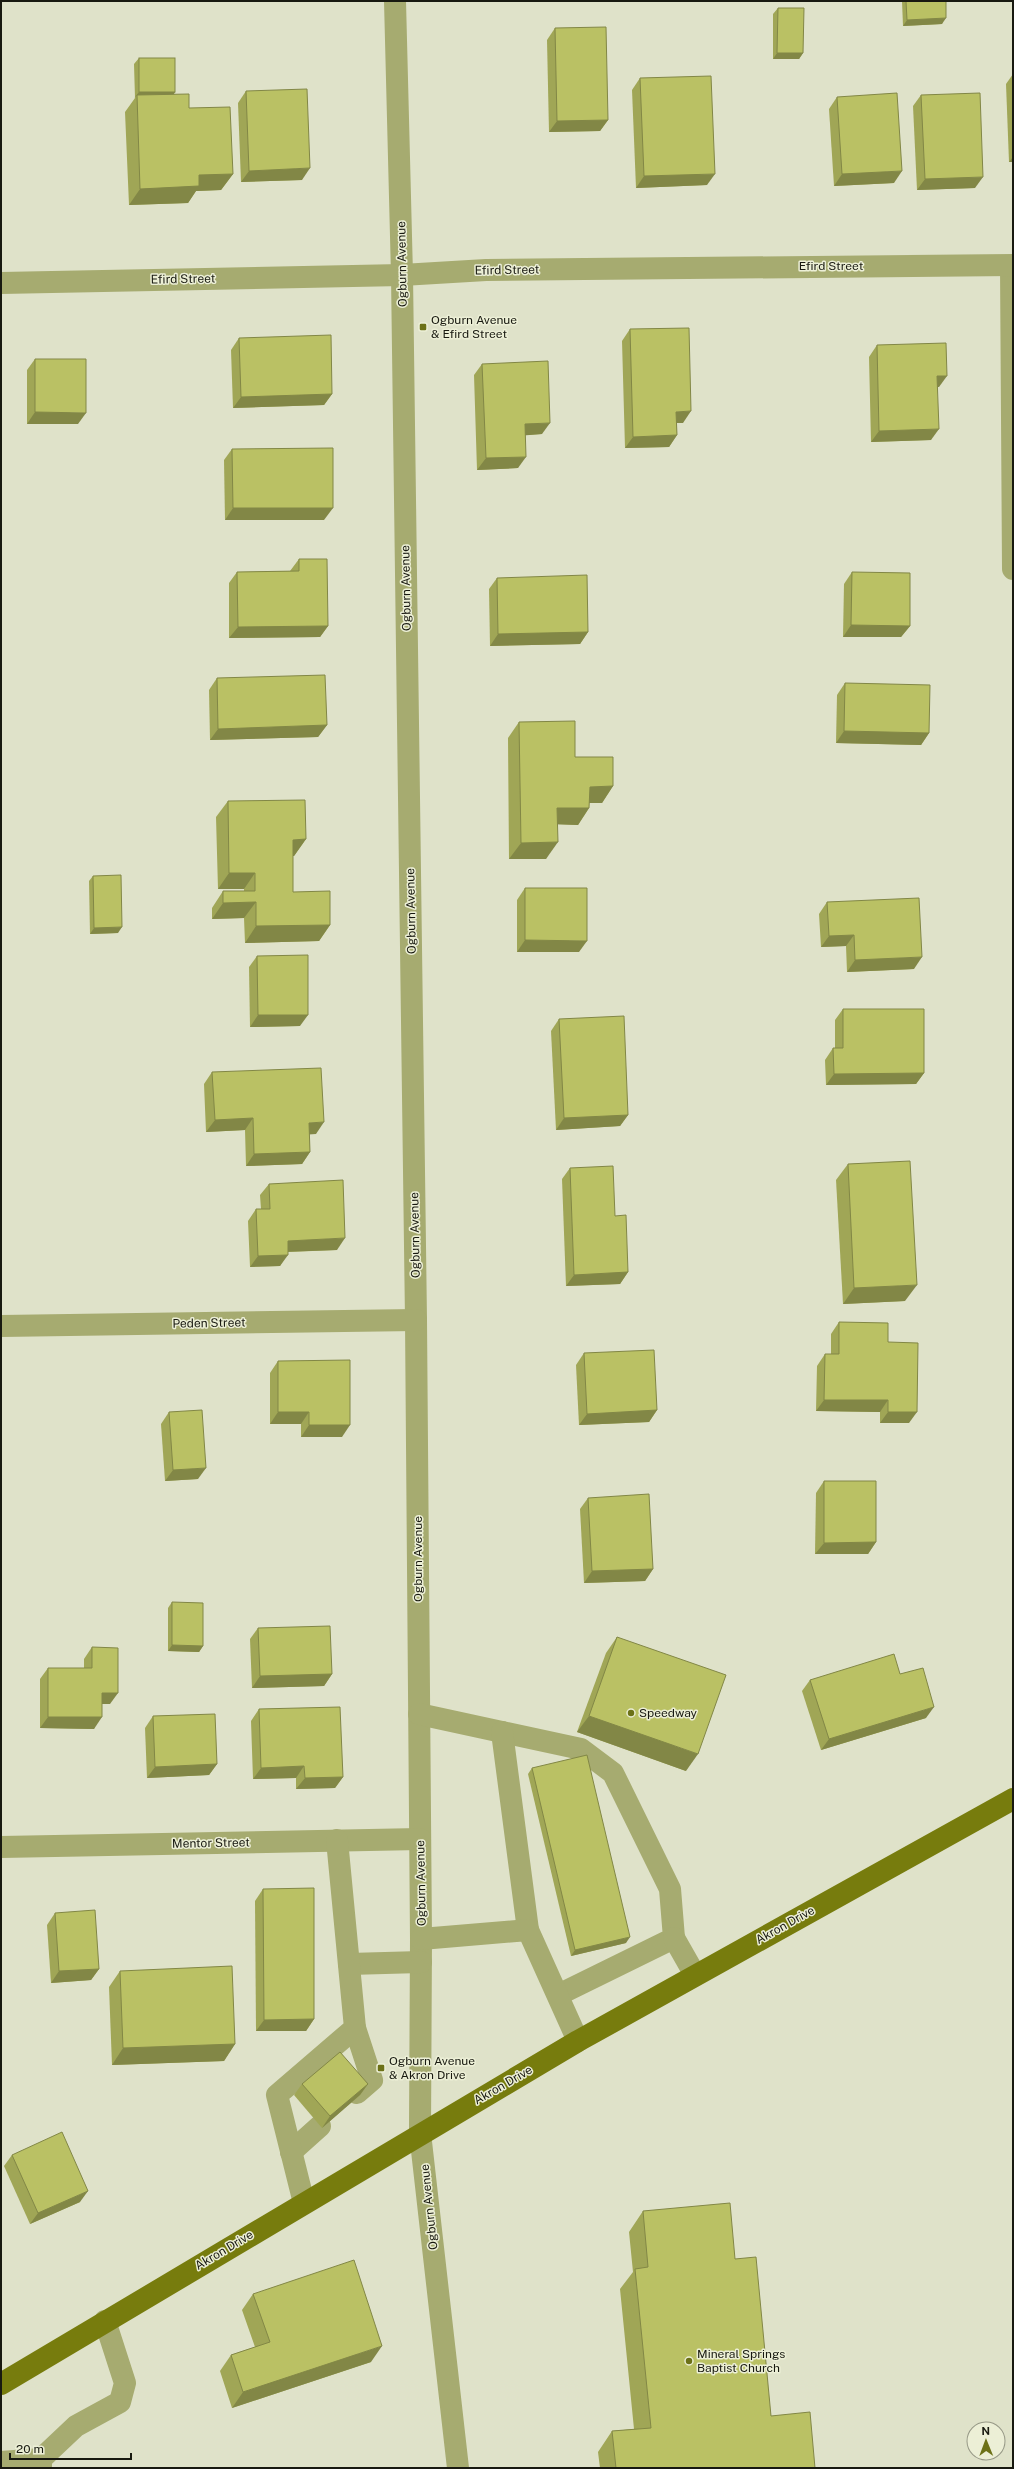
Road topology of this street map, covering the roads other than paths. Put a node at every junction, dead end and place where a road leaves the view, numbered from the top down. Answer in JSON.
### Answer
{"nodes":[{"id":1,"x":395,"y":1,"type":"edge"},
{"id":2,"x":1012,"y":266,"type":"edge"},
{"id":3,"x":402,"y":275,"type":"junction"},
{"id":4,"x":1,"y":282,"type":"edge"},
{"id":5,"x":1013,"y":570,"type":"edge"},
{"id":6,"x":416,"y":1320,"type":"junction"},
{"id":7,"x":1,"y":1326,"type":"edge"},
{"id":8,"x":419,"y":1714,"type":"junction"},
{"id":9,"x":502,"y":1732,"type":"junction"},
{"id":10,"x":1013,"y":1798,"type":"edge"},
{"id":11,"x":420,"y":1839,"type":"junction"},
{"id":12,"x":337,"y":1840,"type":"junction"},
{"id":13,"x":1,"y":1847,"type":"edge"},
{"id":14,"x":528,"y":1930,"type":"junction"},
{"id":15,"x":674,"y":1938,"type":"junction"},
{"id":16,"x":421,"y":1939,"type":"junction"},
{"id":17,"x":421,"y":1962,"type":"junction"},
{"id":18,"x":349,"y":1964,"type":"junction"},
{"id":19,"x":695,"y":1975,"type":"junction"},
{"id":20,"x":558,"y":1995,"type":"junction"},
{"id":21,"x":355,"y":2028,"type":"junction"},
{"id":22,"x":578,"y":2041,"type":"junction"},
{"id":23,"x":357,"y":2093,"type":"edge"},
{"id":24,"x":320,"y":2126,"type":"edge"},
{"id":25,"x":420,"y":2133,"type":"junction"},
{"id":26,"x":291,"y":2152,"type":"junction"},
{"id":27,"x":304,"y":2202,"type":"junction"},
{"id":28,"x":105,"y":2321,"type":"junction"},
{"id":29,"x":1,"y":2384,"type":"edge"},
{"id":30,"x":1,"y":2462,"type":"edge"},
{"id":31,"x":41,"y":2463,"type":"edge"},
{"id":32,"x":458,"y":2468,"type":"edge"}],
"edges":[{"from":1,"to":3,"type":"street","name":"Ogburn Avenue"},
{"from":2,"to":3,"type":"street","name":"Efird Street"},
{"from":2,"to":5,"type":"street"},
{"from":3,"to":4,"type":"street","name":"Efird Street"},
{"from":3,"to":6,"type":"street","name":"Ogburn Avenue"},
{"from":6,"to":7,"type":"street","name":"Peden Street"},
{"from":6,"to":8,"type":"street","name":"Ogburn Avenue"},
{"from":8,"to":9,"type":"street"},
{"from":8,"to":11,"type":"street","name":"Ogburn Avenue"},
{"from":9,"to":14,"type":"street"},
{"from":9,"to":15,"type":"street"},
{"from":10,"to":19,"type":"main road","name":"Akron Drive"},
{"from":11,"to":12,"type":"street","name":"Mentor Street"},
{"from":11,"to":16,"type":"street","name":"Ogburn Avenue"},
{"from":12,"to":13,"type":"street","name":"Mentor Street"},
{"from":12,"to":18,"type":"street"},
{"from":14,"to":16,"type":"street"},
{"from":14,"to":20,"type":"street"},
{"from":15,"to":19,"type":"street"},
{"from":15,"to":20,"type":"street"},
{"from":16,"to":17,"type":"street","name":"Ogburn Avenue"},
{"from":17,"to":18,"type":"street"},
{"from":17,"to":25,"type":"street","name":"Ogburn Avenue"},
{"from":18,"to":21,"type":"street"},
{"from":19,"to":22,"type":"main road","name":"Akron Drive"},
{"from":20,"to":22,"type":"street"},
{"from":21,"to":23,"type":"street"},
{"from":21,"to":26,"type":"street"},
{"from":22,"to":25,"type":"main road","name":"Akron Drive"},
{"from":24,"to":26,"type":"street"},
{"from":25,"to":27,"type":"main road","name":"Akron Drive"},
{"from":25,"to":32,"type":"street","name":"Ogburn Avenue"},
{"from":26,"to":27,"type":"street"},
{"from":27,"to":28,"type":"main road","name":"Akron Drive"},
{"from":28,"to":29,"type":"main road","name":"Akron Drive"},
{"from":28,"to":31,"type":"street"},
{"from":30,"to":31,"type":"street"}]}
